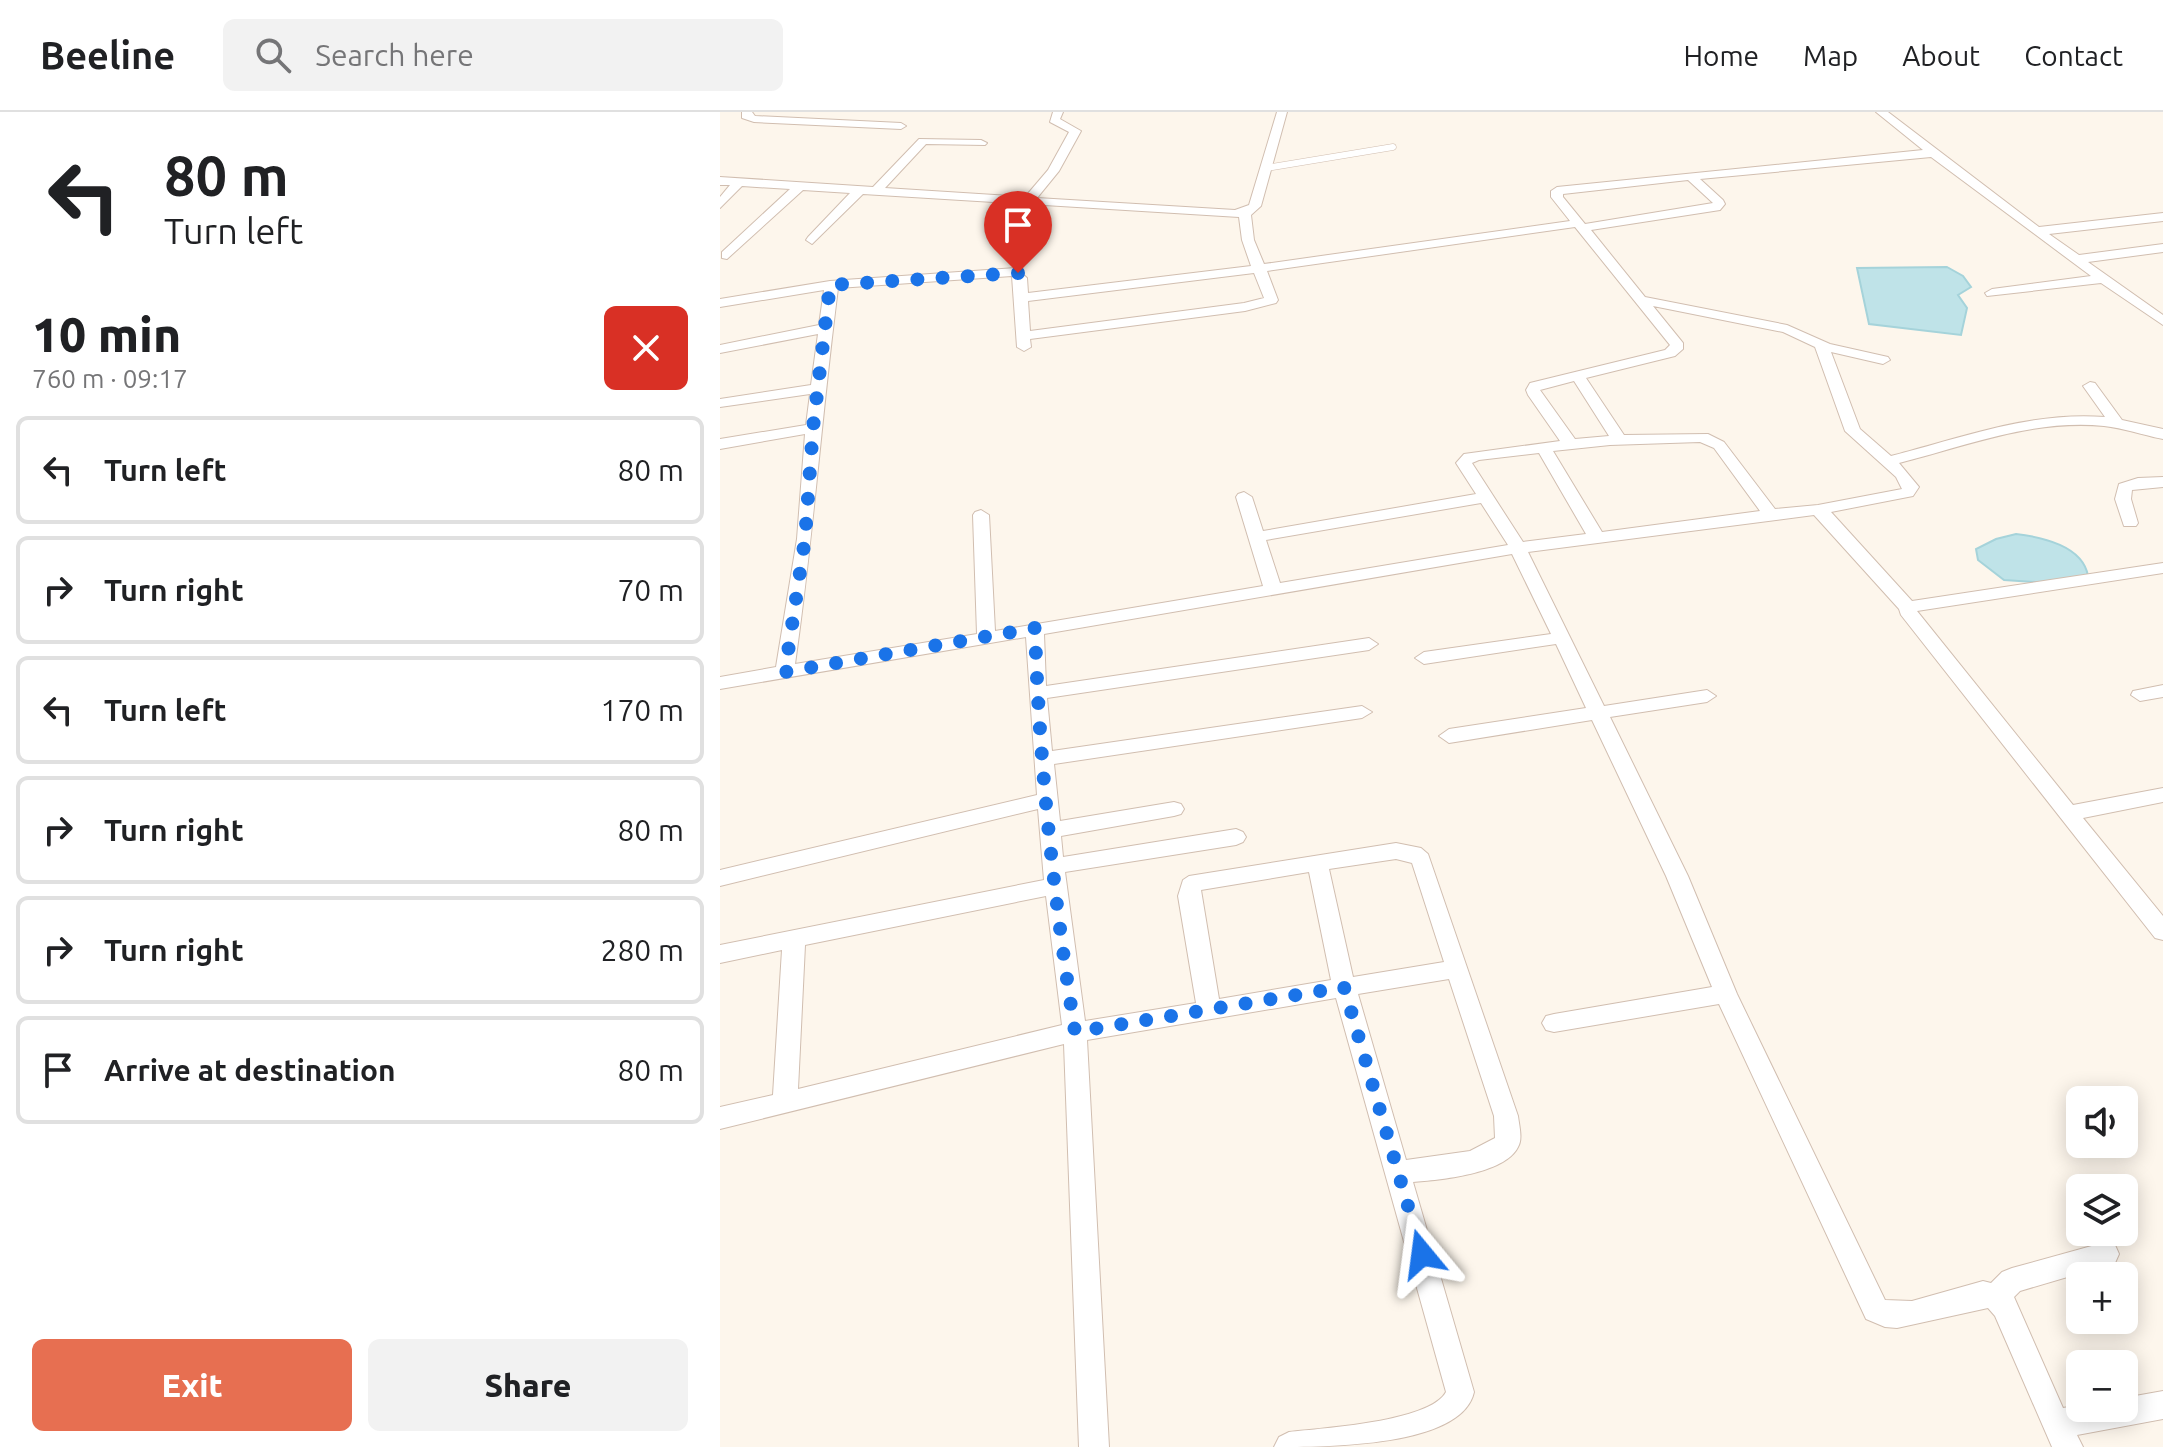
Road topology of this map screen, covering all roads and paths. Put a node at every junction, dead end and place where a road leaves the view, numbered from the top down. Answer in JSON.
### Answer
{"nodes":[{"id":1,"x":747,"y":112,"type":"edge"},
{"id":2,"x":1058,"y":112,"type":"edge"},
{"id":3,"x":1282,"y":112,"type":"edge"},
{"id":4,"x":1881,"y":112,"type":"edge"},
{"id":5,"x":901,"y":126,"type":"dead end"},
{"id":6,"x":981,"y":143,"type":"dead end"},
{"id":7,"x":1393,"y":147,"type":"dead end"},
{"id":8,"x":1934,"y":153,"type":"junction"},
{"id":9,"x":1266,"y":168,"type":"junction"},
{"id":10,"x":1690,"y":176,"type":"junction"},
{"id":11,"x":720,"y":181,"type":"edge"},
{"id":12,"x":738,"y":183,"type":"junction"},
{"id":13,"x":799,"y":187,"type":"junction"},
{"id":14,"x":858,"y":192,"type":"junction"},
{"id":15,"x":874,"y":193,"type":"junction"},
{"id":16,"x":1027,"y":202,"type":"junction"},
{"id":17,"x":720,"y":204,"type":"edge"},
{"id":18,"x":1245,"y":212,"type":"junction"},
{"id":19,"x":2163,"y":217,"type":"edge"},
{"id":20,"x":1581,"y":226,"type":"junction"},
{"id":21,"x":2038,"y":231,"type":"junction"},
{"id":22,"x":812,"y":240,"type":"dead end"},
{"id":23,"x":2163,"y":248,"type":"edge"},
{"id":24,"x":727,"y":255,"type":"dead end"},
{"id":25,"x":2078,"y":259,"type":"junction"},
{"id":26,"x":1261,"y":269,"type":"junction"},
{"id":27,"x":2106,"y":278,"type":"junction"},
{"id":28,"x":830,"y":285,"type":"junction"},
{"id":29,"x":1992,"y":293,"type":"dead end"},
{"id":30,"x":1021,"y":298,"type":"junction"},
{"id":31,"x":1642,"y":300,"type":"junction"},
{"id":32,"x":720,"y":303,"type":"edge"},
{"id":33,"x":2163,"y":321,"type":"edge"},
{"id":34,"x":827,"y":328,"type":"junction"},
{"id":35,"x":1821,"y":345,"type":"junction"},
{"id":36,"x":720,"y":349,"type":"edge"},
{"id":37,"x":1883,"y":360,"type":"dead end"},
{"id":38,"x":1578,"y":376,"type":"junction"},
{"id":39,"x":2090,"y":386,"type":"dead end"},
{"id":40,"x":819,"y":388,"type":"junction"},
{"id":41,"x":720,"y":403,"type":"edge"},
{"id":42,"x":2118,"y":425,"type":"junction"},
{"id":43,"x":813,"y":428,"type":"junction"},
{"id":44,"x":2163,"y":434,"type":"edge"},
{"id":45,"x":1619,"y":439,"type":"junction"},
{"id":46,"x":720,"y":444,"type":"edge"},
{"id":47,"x":1571,"y":445,"type":"junction"},
{"id":48,"x":1544,"y":449,"type":"junction"},
{"id":49,"x":1889,"y":461,"type":"junction"},
{"id":50,"x":2163,"y":482,"type":"edge"},
{"id":51,"x":1244,"y":497,"type":"dead end"},
{"id":52,"x":1485,"y":497,"type":"junction"},
{"id":53,"x":1818,"y":510,"type":"junction"},
{"id":54,"x":981,"y":515,"type":"dead end"},
{"id":55,"x":1771,"y":515,"type":"junction"},
{"id":56,"x":2130,"y":523,"type":"dead end"},
{"id":57,"x":1257,"y":537,"type":"junction"},
{"id":58,"x":1597,"y":538,"type":"junction"},
{"id":59,"x":1518,"y":548,"type":"junction"},
{"id":60,"x":2163,"y":568,"type":"edge"},
{"id":61,"x":1273,"y":589,"type":"junction"},
{"id":62,"x":1908,"y":608,"type":"junction"},
{"id":63,"x":1035,"y":628,"type":"junction"},
{"id":64,"x":986,"y":636,"type":"junction"},
{"id":65,"x":1561,"y":638,"type":"junction"},
{"id":66,"x":1369,"y":644,"type":"dead end"},
{"id":67,"x":1424,"y":658,"type":"dead end"},
{"id":68,"x":785,"y":672,"type":"junction"},
{"id":69,"x":720,"y":683,"type":"edge"},
{"id":70,"x":2163,"y":691,"type":"edge"},
{"id":71,"x":1037,"y":693,"type":"junction"},
{"id":72,"x":2140,"y":695,"type":"dead end"},
{"id":73,"x":1707,"y":696,"type":"dead end"},
{"id":74,"x":1362,"y":712,"type":"dead end"},
{"id":75,"x":1596,"y":712,"type":"junction"},
{"id":76,"x":1449,"y":736,"type":"dead end"},
{"id":77,"x":1044,"y":759,"type":"junction"},
{"id":78,"x":2163,"y":795,"type":"edge"},
{"id":79,"x":1048,"y":799,"type":"junction"},
{"id":80,"x":1174,"y":809,"type":"dead end"},
{"id":81,"x":2069,"y":813,"type":"junction"},
{"id":82,"x":1051,"y":830,"type":"junction"},
{"id":83,"x":1236,"y":837,"type":"dead end"},
{"id":84,"x":1318,"y":865,"type":"junction"},
{"id":85,"x":1055,"y":876,"type":"junction"},
{"id":86,"x":720,"y":878,"type":"edge"},
{"id":87,"x":2163,"y":932,"type":"edge"},
{"id":88,"x":794,"y":939,"type":"junction"},
{"id":89,"x":720,"y":954,"type":"edge"},
{"id":90,"x":1455,"y":969,"type":"junction"},
{"id":91,"x":1344,"y":987,"type":"junction"},
{"id":92,"x":1726,"y":994,"type":"junction"},
{"id":93,"x":1209,"y":1009,"type":"junction"},
{"id":94,"x":1554,"y":1023,"type":"dead end"},
{"id":95,"x":1075,"y":1032,"type":"junction"},
{"id":96,"x":785,"y":1103,"type":"junction"},
{"id":97,"x":720,"y":1118,"type":"edge"},
{"id":98,"x":1399,"y":1172,"type":"junction"},
{"id":99,"x":2106,"y":1254,"type":"dead end"},
{"id":100,"x":1996,"y":1297,"type":"junction"},
{"id":101,"x":2163,"y":1405,"type":"edge"},
{"id":102,"x":2061,"y":1435,"type":"edge"},
{"id":103,"x":1094,"y":1447,"type":"edge"},
{"id":104,"x":1289,"y":1447,"type":"edge"}],
"edges":[{"from":1,"to":5,"type":"street"},
{"from":2,"to":16,"type":"street"},
{"from":3,"to":9,"type":"street"},
{"from":4,"to":8,"type":"street"},
{"from":6,"to":15,"type":"street"},
{"from":7,"to":9,"type":"lane"},
{"from":8,"to":10,"type":"street"},
{"from":8,"to":21,"type":"street"},
{"from":9,"to":18,"type":"street"},
{"from":10,"to":20,"type":"street"},
{"from":10,"to":20,"type":"street"},
{"from":11,"to":12,"type":"street"},
{"from":12,"to":13,"type":"street"},
{"from":12,"to":17,"type":"street"},
{"from":13,"to":14,"type":"street"},
{"from":13,"to":24,"type":"street"},
{"from":14,"to":15,"type":"street"},
{"from":14,"to":22,"type":"street"},
{"from":15,"to":16,"type":"street"},
{"from":16,"to":18,"type":"street"},
{"from":18,"to":26,"type":"street"},
{"from":19,"to":21,"type":"street"},
{"from":20,"to":26,"type":"street"},
{"from":20,"to":31,"type":"street"},
{"from":21,"to":25,"type":"street"},
{"from":23,"to":25,"type":"street"},
{"from":25,"to":27,"type":"street"},
{"from":26,"to":30,"type":"street"},
{"from":26,"to":30,"type":"street"},
{"from":27,"to":29,"type":"street"},
{"from":27,"to":33,"type":"street"},
{"from":28,"to":30,"type":"street"},
{"from":28,"to":32,"type":"street"},
{"from":28,"to":34,"type":"street"},
{"from":31,"to":35,"type":"street"},
{"from":31,"to":38,"type":"street"},
{"from":34,"to":36,"type":"street"},
{"from":34,"to":40,"type":"street"},
{"from":35,"to":37,"type":"street"},
{"from":35,"to":49,"type":"street"},
{"from":38,"to":45,"type":"street"},
{"from":38,"to":47,"type":"street"},
{"from":39,"to":42,"type":"street"},
{"from":40,"to":41,"type":"street"},
{"from":40,"to":43,"type":"street"},
{"from":42,"to":44,"type":"street"},
{"from":42,"to":49,"type":"street"},
{"from":43,"to":46,"type":"street"},
{"from":43,"to":68,"type":"street"},
{"from":45,"to":47,"type":"street"},
{"from":45,"to":55,"type":"street"},
{"from":47,"to":48,"type":"street"},
{"from":48,"to":52,"type":"street"},
{"from":48,"to":58,"type":"street"},
{"from":49,"to":53,"type":"street"},
{"from":50,"to":56,"type":"street"},
{"from":51,"to":57,"type":"street"},
{"from":52,"to":57,"type":"street"},
{"from":52,"to":59,"type":"street"},
{"from":53,"to":55,"type":"street"},
{"from":53,"to":62,"type":"street"},
{"from":54,"to":64,"type":"street"},
{"from":55,"to":58,"type":"street"},
{"from":57,"to":61,"type":"street"},
{"from":58,"to":59,"type":"street"},
{"from":59,"to":61,"type":"street"},
{"from":59,"to":65,"type":"street"},
{"from":60,"to":62,"type":"street"},
{"from":61,"to":63,"type":"street"},
{"from":62,"to":81,"type":"street"},
{"from":63,"to":64,"type":"street"},
{"from":63,"to":71,"type":"street"},
{"from":64,"to":68,"type":"street"},
{"from":65,"to":67,"type":"street"},
{"from":65,"to":75,"type":"street"},
{"from":66,"to":71,"type":"street"},
{"from":68,"to":69,"type":"street"},
{"from":70,"to":72,"type":"street"},
{"from":71,"to":77,"type":"street"},
{"from":73,"to":75,"type":"street"},
{"from":74,"to":77,"type":"street"},
{"from":75,"to":76,"type":"street"},
{"from":75,"to":92,"type":"street"},
{"from":77,"to":79,"type":"street"},
{"from":78,"to":81,"type":"street"},
{"from":79,"to":82,"type":"street"},
{"from":79,"to":86,"type":"street"},
{"from":80,"to":82,"type":"street"},
{"from":81,"to":87,"type":"street"},
{"from":82,"to":85,"type":"street"},
{"from":83,"to":85,"type":"street"},
{"from":84,"to":90,"type":"street"},
{"from":84,"to":91,"type":"street"},
{"from":84,"to":93,"type":"street"},
{"from":85,"to":88,"type":"street"},
{"from":85,"to":95,"type":"street"},
{"from":88,"to":89,"type":"street"},
{"from":88,"to":96,"type":"street"},
{"from":90,"to":91,"type":"street"},
{"from":90,"to":98,"type":"street"},
{"from":91,"to":93,"type":"street"},
{"from":91,"to":98,"type":"street"},
{"from":92,"to":94,"type":"street"},
{"from":92,"to":100,"type":"street"},
{"from":93,"to":95,"type":"street"},
{"from":95,"to":96,"type":"street"},
{"from":95,"to":103,"type":"street"},
{"from":96,"to":97,"type":"street"},
{"from":98,"to":104,"type":"street"},
{"from":99,"to":100,"type":"street"},
{"from":100,"to":102,"type":"street"},
{"from":101,"to":102,"type":"street"}]}
